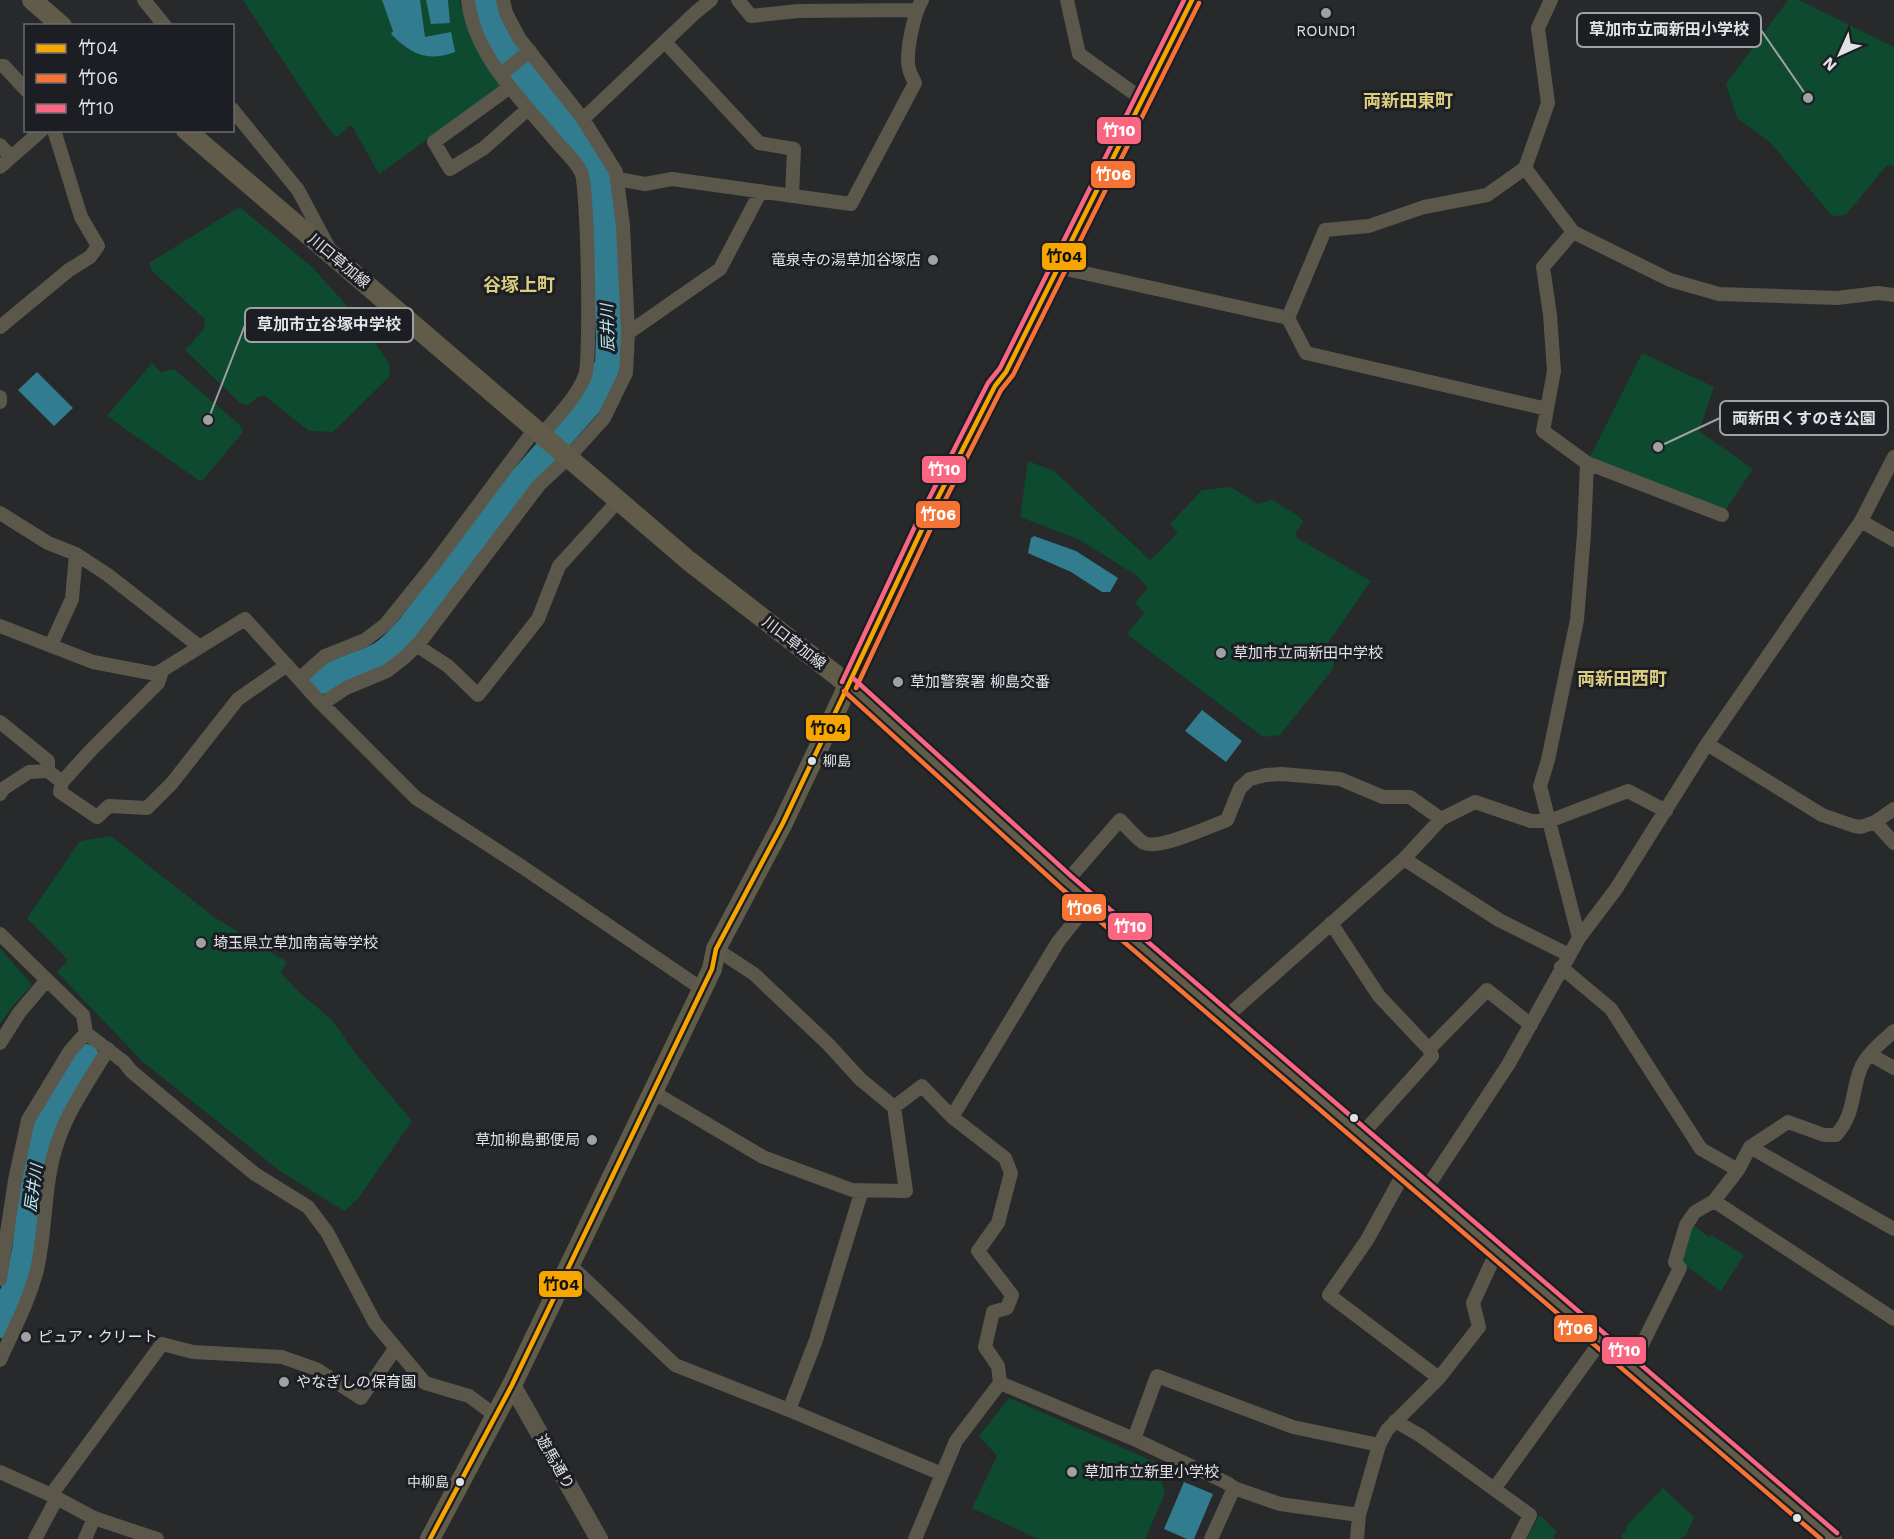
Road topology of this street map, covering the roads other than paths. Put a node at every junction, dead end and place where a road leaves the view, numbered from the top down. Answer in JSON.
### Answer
{"nodes":[{"id":1,"x":32,"y":0,"type":"edge"},
{"id":2,"x":144,"y":0,"type":"edge"},
{"id":3,"x":468,"y":0,"type":"edge"},
{"id":4,"x":503,"y":0,"type":"edge"},
{"id":5,"x":687,"y":0,"type":"edge"},
{"id":6,"x":711,"y":0,"type":"edge"},
{"id":7,"x":738,"y":0,"type":"edge"},
{"id":8,"x":1067,"y":0,"type":"edge"},
{"id":9,"x":1192,"y":0,"type":"edge"},
{"id":10,"x":1551,"y":0,"type":"edge"},
{"id":11,"x":919,"y":5,"type":"edge"},
{"id":12,"x":696,"y":12,"type":"junction"},
{"id":13,"x":60,"y":24,"type":"edge"},
{"id":14,"x":163,"y":24,"type":"edge"},
{"id":15,"x":665,"y":42,"type":"junction"},
{"id":16,"x":530,"y":51,"type":"junction"},
{"id":17,"x":0,"y":66,"type":"edge"},
{"id":18,"x":501,"y":74,"type":"junction"},
{"id":19,"x":510,"y":87,"type":"junction"},
{"id":20,"x":24,"y":88,"type":"edge"},
{"id":21,"x":1142,"y":99,"type":"junction"},
{"id":22,"x":528,"y":109,"type":"junction"},
{"id":23,"x":234,"y":111,"type":"edge"},
{"id":24,"x":583,"y":119,"type":"junction"},
{"id":25,"x":40,"y":132,"type":"edge"},
{"id":26,"x":55,"y":132,"type":"edge"},
{"id":27,"x":188,"y":132,"type":"edge"},
{"id":28,"x":0,"y":144,"type":"edge"},
{"id":29,"x":11,"y":157,"type":"junction"},
{"id":30,"x":0,"y":167,"type":"edge"},
{"id":31,"x":1526,"y":168,"type":"junction"},
{"id":32,"x":618,"y":179,"type":"junction"},
{"id":33,"x":761,"y":191,"type":"junction"},
{"id":34,"x":792,"y":196,"type":"junction"},
{"id":35,"x":1573,"y":232,"type":"junction"},
{"id":36,"x":333,"y":256,"type":"junction"},
{"id":37,"x":1057,"y":267,"type":"junction"},
{"id":38,"x":1894,"y":295,"type":"edge"},
{"id":39,"x":1288,"y":318,"type":"junction"},
{"id":40,"x":0,"y":327,"type":"edge"},
{"id":41,"x":628,"y":333,"type":"junction"},
{"id":42,"x":1547,"y":409,"type":"junction"},
{"id":43,"x":539,"y":431,"type":"junction"},
{"id":44,"x":1894,"y":457,"type":"edge"},
{"id":45,"x":568,"y":458,"type":"junction"},
{"id":46,"x":1587,"y":463,"type":"junction"},
{"id":47,"x":1888,"y":481,"type":"edge"},
{"id":48,"x":618,"y":501,"type":"junction"},
{"id":49,"x":0,"y":513,"type":"edge"},
{"id":50,"x":1722,"y":515,"type":"dead end"},
{"id":51,"x":1861,"y":520,"type":"junction"},
{"id":52,"x":1894,"y":540,"type":"edge"},
{"id":53,"x":76,"y":554,"type":"junction"},
{"id":54,"x":0,"y":626,"type":"edge"},
{"id":55,"x":51,"y":645,"type":"junction"},
{"id":56,"x":416,"y":645,"type":"junction"},
{"id":57,"x":200,"y":647,"type":"junction"},
{"id":58,"x":286,"y":665,"type":"junction"},
{"id":59,"x":162,"y":671,"type":"junction"},
{"id":60,"x":299,"y":679,"type":"junction"},
{"id":61,"x":849,"y":685,"type":"junction"},
{"id":62,"x":322,"y":704,"type":"junction"},
{"id":63,"x":0,"y":722,"type":"edge"},
{"id":64,"x":1707,"y":744,"type":"junction"},
{"id":65,"x":48,"y":771,"type":"junction"},
{"id":66,"x":62,"y":782,"type":"junction"},
{"id":67,"x":0,"y":794,"type":"edge"},
{"id":68,"x":1894,"y":809,"type":"edge"},
{"id":69,"x":1666,"y":811,"type":"junction"},
{"id":70,"x":1441,"y":819,"type":"junction"},
{"id":71,"x":1549,"y":821,"type":"junction"},
{"id":72,"x":1875,"y":822,"type":"junction"},
{"id":73,"x":1894,"y":843,"type":"edge"},
{"id":74,"x":1404,"y":859,"type":"junction"},
{"id":75,"x":1066,"y":882,"type":"junction"},
{"id":76,"x":1089,"y":903,"type":"junction"},
{"id":77,"x":1331,"y":923,"type":"junction"},
{"id":78,"x":0,"y":934,"type":"edge"},
{"id":79,"x":1579,"y":938,"type":"junction"},
{"id":80,"x":716,"y":949,"type":"junction"},
{"id":81,"x":1565,"y":961,"type":"junction"},
{"id":82,"x":46,"y":981,"type":"junction"},
{"id":83,"x":702,"y":989,"type":"junction"},
{"id":84,"x":1225,"y":1018,"type":"junction"},
{"id":85,"x":1531,"y":1025,"type":"junction"},
{"id":86,"x":1894,"y":1031,"type":"edge"},
{"id":87,"x":86,"y":1033,"type":"junction"},
{"id":88,"x":0,"y":1043,"type":"edge"},
{"id":89,"x":1429,"y":1048,"type":"junction"},
{"id":90,"x":108,"y":1049,"type":"junction"},
{"id":91,"x":1870,"y":1055,"type":"junction"},
{"id":92,"x":1894,"y":1068,"type":"edge"},
{"id":93,"x":653,"y":1092,"type":"junction"},
{"id":94,"x":894,"y":1107,"type":"junction"},
{"id":95,"x":952,"y":1117,"type":"junction"},
{"id":96,"x":1362,"y":1134,"type":"junction"},
{"id":97,"x":1750,"y":1147,"type":"junction"},
{"id":98,"x":1738,"y":1170,"type":"junction"},
{"id":99,"x":1405,"y":1171,"type":"junction"},
{"id":100,"x":1426,"y":1189,"type":"junction"},
{"id":101,"x":862,"y":1190,"type":"junction"},
{"id":102,"x":13,"y":1197,"type":"junction"},
{"id":103,"x":1714,"y":1201,"type":"junction"},
{"id":104,"x":0,"y":1215,"type":"edge"},
{"id":105,"x":1894,"y":1229,"type":"edge"},
{"id":106,"x":1497,"y":1251,"type":"junction"},
{"id":107,"x":570,"y":1265,"type":"junction"},
{"id":108,"x":0,"y":1279,"type":"edge"},
{"id":109,"x":1894,"y":1319,"type":"edge"},
{"id":110,"x":1601,"y":1341,"type":"junction"},
{"id":111,"x":395,"y":1349,"type":"junction"},
{"id":112,"x":0,"y":1360,"type":"edge"},
{"id":113,"x":1630,"y":1367,"type":"junction"},
{"id":114,"x":1439,"y":1378,"type":"junction"},
{"id":115,"x":1000,"y":1383,"type":"junction"},
{"id":116,"x":512,"y":1385,"type":"junction"},
{"id":117,"x":789,"y":1410,"type":"junction"},
{"id":118,"x":496,"y":1416,"type":"junction"},
{"id":119,"x":1395,"y":1421,"type":"junction"},
{"id":120,"x":1134,"y":1439,"type":"junction"},
{"id":121,"x":1379,"y":1445,"type":"junction"},
{"id":122,"x":0,"y":1472,"type":"edge"},
{"id":123,"x":942,"y":1474,"type":"junction"},
{"id":124,"x":1234,"y":1488,"type":"junction"},
{"id":125,"x":1494,"y":1489,"type":"junction"},
{"id":126,"x":54,"y":1497,"type":"junction"},
{"id":127,"x":1359,"y":1515,"type":"junction"},
{"id":128,"x":93,"y":1518,"type":"junction"},
{"id":129,"x":35,"y":1539,"type":"edge"},
{"id":130,"x":85,"y":1539,"type":"edge"},
{"id":131,"x":157,"y":1539,"type":"edge"},
{"id":132,"x":430,"y":1539,"type":"edge"},
{"id":133,"x":599,"y":1539,"type":"edge"},
{"id":134,"x":915,"y":1539,"type":"edge"},
{"id":135,"x":1211,"y":1539,"type":"edge"},
{"id":136,"x":1357,"y":1539,"type":"edge"},
{"id":137,"x":1518,"y":1539,"type":"edge"},
{"id":138,"x":1832,"y":1539,"type":"edge"}],
"edges":[{"from":1,"to":13,"type":"main road"},
{"from":2,"to":14,"type":"street"},
{"from":3,"to":18,"type":"street"},
{"from":4,"to":16,"type":"street"},
{"from":5,"to":12,"type":"street"},
{"from":6,"to":12,"type":"street"},
{"from":7,"to":11,"type":"street"},
{"from":8,"to":21,"type":"street"},
{"from":9,"to":21,"type":"main road"},
{"from":10,"to":31,"type":"street"},
{"from":11,"to":34,"type":"street"},
{"from":12,"to":15,"type":"street"},
{"from":15,"to":24,"type":"street"},
{"from":15,"to":34,"type":"street"},
{"from":16,"to":18,"type":"street"},
{"from":16,"to":24,"type":"street"},
{"from":17,"to":20,"type":"street"},
{"from":18,"to":19,"type":"street"},
{"from":19,"to":22,"type":"street"},
{"from":19,"to":22,"type":"street"},
{"from":21,"to":37,"type":"main road"},
{"from":22,"to":43,"type":"street"},
{"from":23,"to":36,"type":"street"},
{"from":24,"to":32,"type":"street"},
{"from":25,"to":29,"type":"street"},
{"from":26,"to":40,"type":"street"},
{"from":27,"to":36,"type":"main road","name":"川口草加線"},
{"from":28,"to":29,"type":"street"},
{"from":29,"to":30,"type":"street"},
{"from":31,"to":35,"type":"street"},
{"from":31,"to":39,"type":"street"},
{"from":32,"to":33,"type":"street"},
{"from":32,"to":41,"type":"street"},
{"from":33,"to":34,"type":"street"},
{"from":33,"to":41,"type":"street"},
{"from":35,"to":38,"type":"street"},
{"from":35,"to":42,"type":"street"},
{"from":36,"to":43,"type":"main road","name":"川口草加線"},
{"from":37,"to":39,"type":"street"},
{"from":37,"to":61,"type":"main road"},
{"from":39,"to":42,"type":"street"},
{"from":41,"to":45,"type":"street"},
{"from":42,"to":46,"type":"street"},
{"from":43,"to":45,"type":"main road","name":"川口草加線"},
{"from":43,"to":60,"type":"street"},
{"from":44,"to":47,"type":"street"},
{"from":45,"to":48,"type":"main road","name":"川口草加線"},
{"from":45,"to":56,"type":"street"},
{"from":46,"to":50,"type":"street"},
{"from":46,"to":71,"type":"street"},
{"from":47,"to":51,"type":"street"},
{"from":48,"to":56,"type":"street"},
{"from":48,"to":61,"type":"main road","name":"川口草加線"},
{"from":49,"to":53,"type":"street"},
{"from":51,"to":52,"type":"street"},
{"from":51,"to":64,"type":"street"},
{"from":53,"to":55,"type":"street"},
{"from":53,"to":57,"type":"street"},
{"from":54,"to":55,"type":"street"},
{"from":55,"to":59,"type":"street"},
{"from":56,"to":62,"type":"street"},
{"from":57,"to":58,"type":"street"},
{"from":57,"to":59,"type":"street"},
{"from":58,"to":60,"type":"street"},
{"from":58,"to":66,"type":"street"},
{"from":59,"to":66,"type":"street"},
{"from":60,"to":62,"type":"street"},
{"from":61,"to":75,"type":"main road","name":"川口草加線"},
{"from":61,"to":80,"type":"main road"},
{"from":62,"to":83,"type":"street"},
{"from":63,"to":65,"type":"street"},
{"from":64,"to":69,"type":"street"},
{"from":64,"to":72,"type":"street"},
{"from":65,"to":66,"type":"street"},
{"from":65,"to":67,"type":"street"},
{"from":68,"to":72,"type":"street"},
{"from":69,"to":71,"type":"street"},
{"from":69,"to":79,"type":"street"},
{"from":70,"to":71,"type":"street"},
{"from":70,"to":74,"type":"street"},
{"from":70,"to":75,"type":"street"},
{"from":71,"to":79,"type":"street"},
{"from":72,"to":73,"type":"street"},
{"from":74,"to":77,"type":"street"},
{"from":74,"to":81,"type":"street"},
{"from":75,"to":76,"type":"main road","name":"川口草加線"},
{"from":76,"to":84,"type":"main road","name":"川口草加線"},
{"from":76,"to":95,"type":"street"},
{"from":77,"to":84,"type":"street"},
{"from":77,"to":89,"type":"street"},
{"from":78,"to":82,"type":"street"},
{"from":79,"to":81,"type":"street"},
{"from":80,"to":83,"type":"main road"},
{"from":80,"to":94,"type":"street"},
{"from":81,"to":85,"type":"street"},
{"from":81,"to":98,"type":"street"},
{"from":82,"to":87,"type":"street"},
{"from":82,"to":88,"type":"street"},
{"from":83,"to":93,"type":"main road"},
{"from":84,"to":96,"type":"main road","name":"川口草加線"},
{"from":85,"to":89,"type":"street"},
{"from":85,"to":100,"type":"street"},
{"from":86,"to":91,"type":"street"},
{"from":87,"to":90,"type":"street"},
{"from":87,"to":102,"type":"street"},
{"from":89,"to":96,"type":"street"},
{"from":90,"to":111,"type":"street"},
{"from":90,"to":112,"type":"street"},
{"from":91,"to":92,"type":"street"},
{"from":91,"to":97,"type":"street"},
{"from":93,"to":101,"type":"street"},
{"from":93,"to":107,"type":"main road"},
{"from":94,"to":95,"type":"street"},
{"from":94,"to":101,"type":"street"},
{"from":95,"to":115,"type":"street"},
{"from":96,"to":99,"type":"main road","name":"川口草加線"},
{"from":97,"to":98,"type":"street"},
{"from":97,"to":105,"type":"street"},
{"from":98,"to":103,"type":"street"},
{"from":99,"to":100,"type":"main road","name":"川口草加線"},
{"from":99,"to":114,"type":"street"},
{"from":100,"to":106,"type":"main road","name":"川口草加線"},
{"from":101,"to":117,"type":"street"},
{"from":102,"to":104,"type":"street"},
{"from":102,"to":108,"type":"street"},
{"from":103,"to":109,"type":"street"},
{"from":103,"to":113,"type":"street"},
{"from":106,"to":110,"type":"main road","name":"川口草加線"},
{"from":106,"to":114,"type":"street"},
{"from":107,"to":116,"type":"main road"},
{"from":107,"to":117,"type":"street"},
{"from":110,"to":113,"type":"main road","name":"川口草加線"},
{"from":110,"to":125,"type":"street"},
{"from":111,"to":118,"type":"street"},
{"from":111,"to":126,"type":"street"},
{"from":113,"to":138,"type":"main road","name":"川口草加線"},
{"from":114,"to":119,"type":"street"},
{"from":115,"to":120,"type":"street"},
{"from":115,"to":123,"type":"street"},
{"from":116,"to":118,"type":"main road"},
{"from":116,"to":133,"type":"street","name":"遊馬通り"},
{"from":117,"to":123,"type":"street"},
{"from":118,"to":132,"type":"main road"},
{"from":119,"to":121,"type":"street"},
{"from":119,"to":125,"type":"street"},
{"from":120,"to":121,"type":"street"},
{"from":120,"to":124,"type":"street"},
{"from":121,"to":127,"type":"street"},
{"from":122,"to":126,"type":"street"},
{"from":123,"to":134,"type":"street"},
{"from":124,"to":127,"type":"street"},
{"from":124,"to":135,"type":"street"},
{"from":125,"to":137,"type":"street"},
{"from":126,"to":128,"type":"street"},
{"from":126,"to":129,"type":"street"},
{"from":127,"to":136,"type":"street"},
{"from":128,"to":130,"type":"street"},
{"from":128,"to":131,"type":"street"}]}
